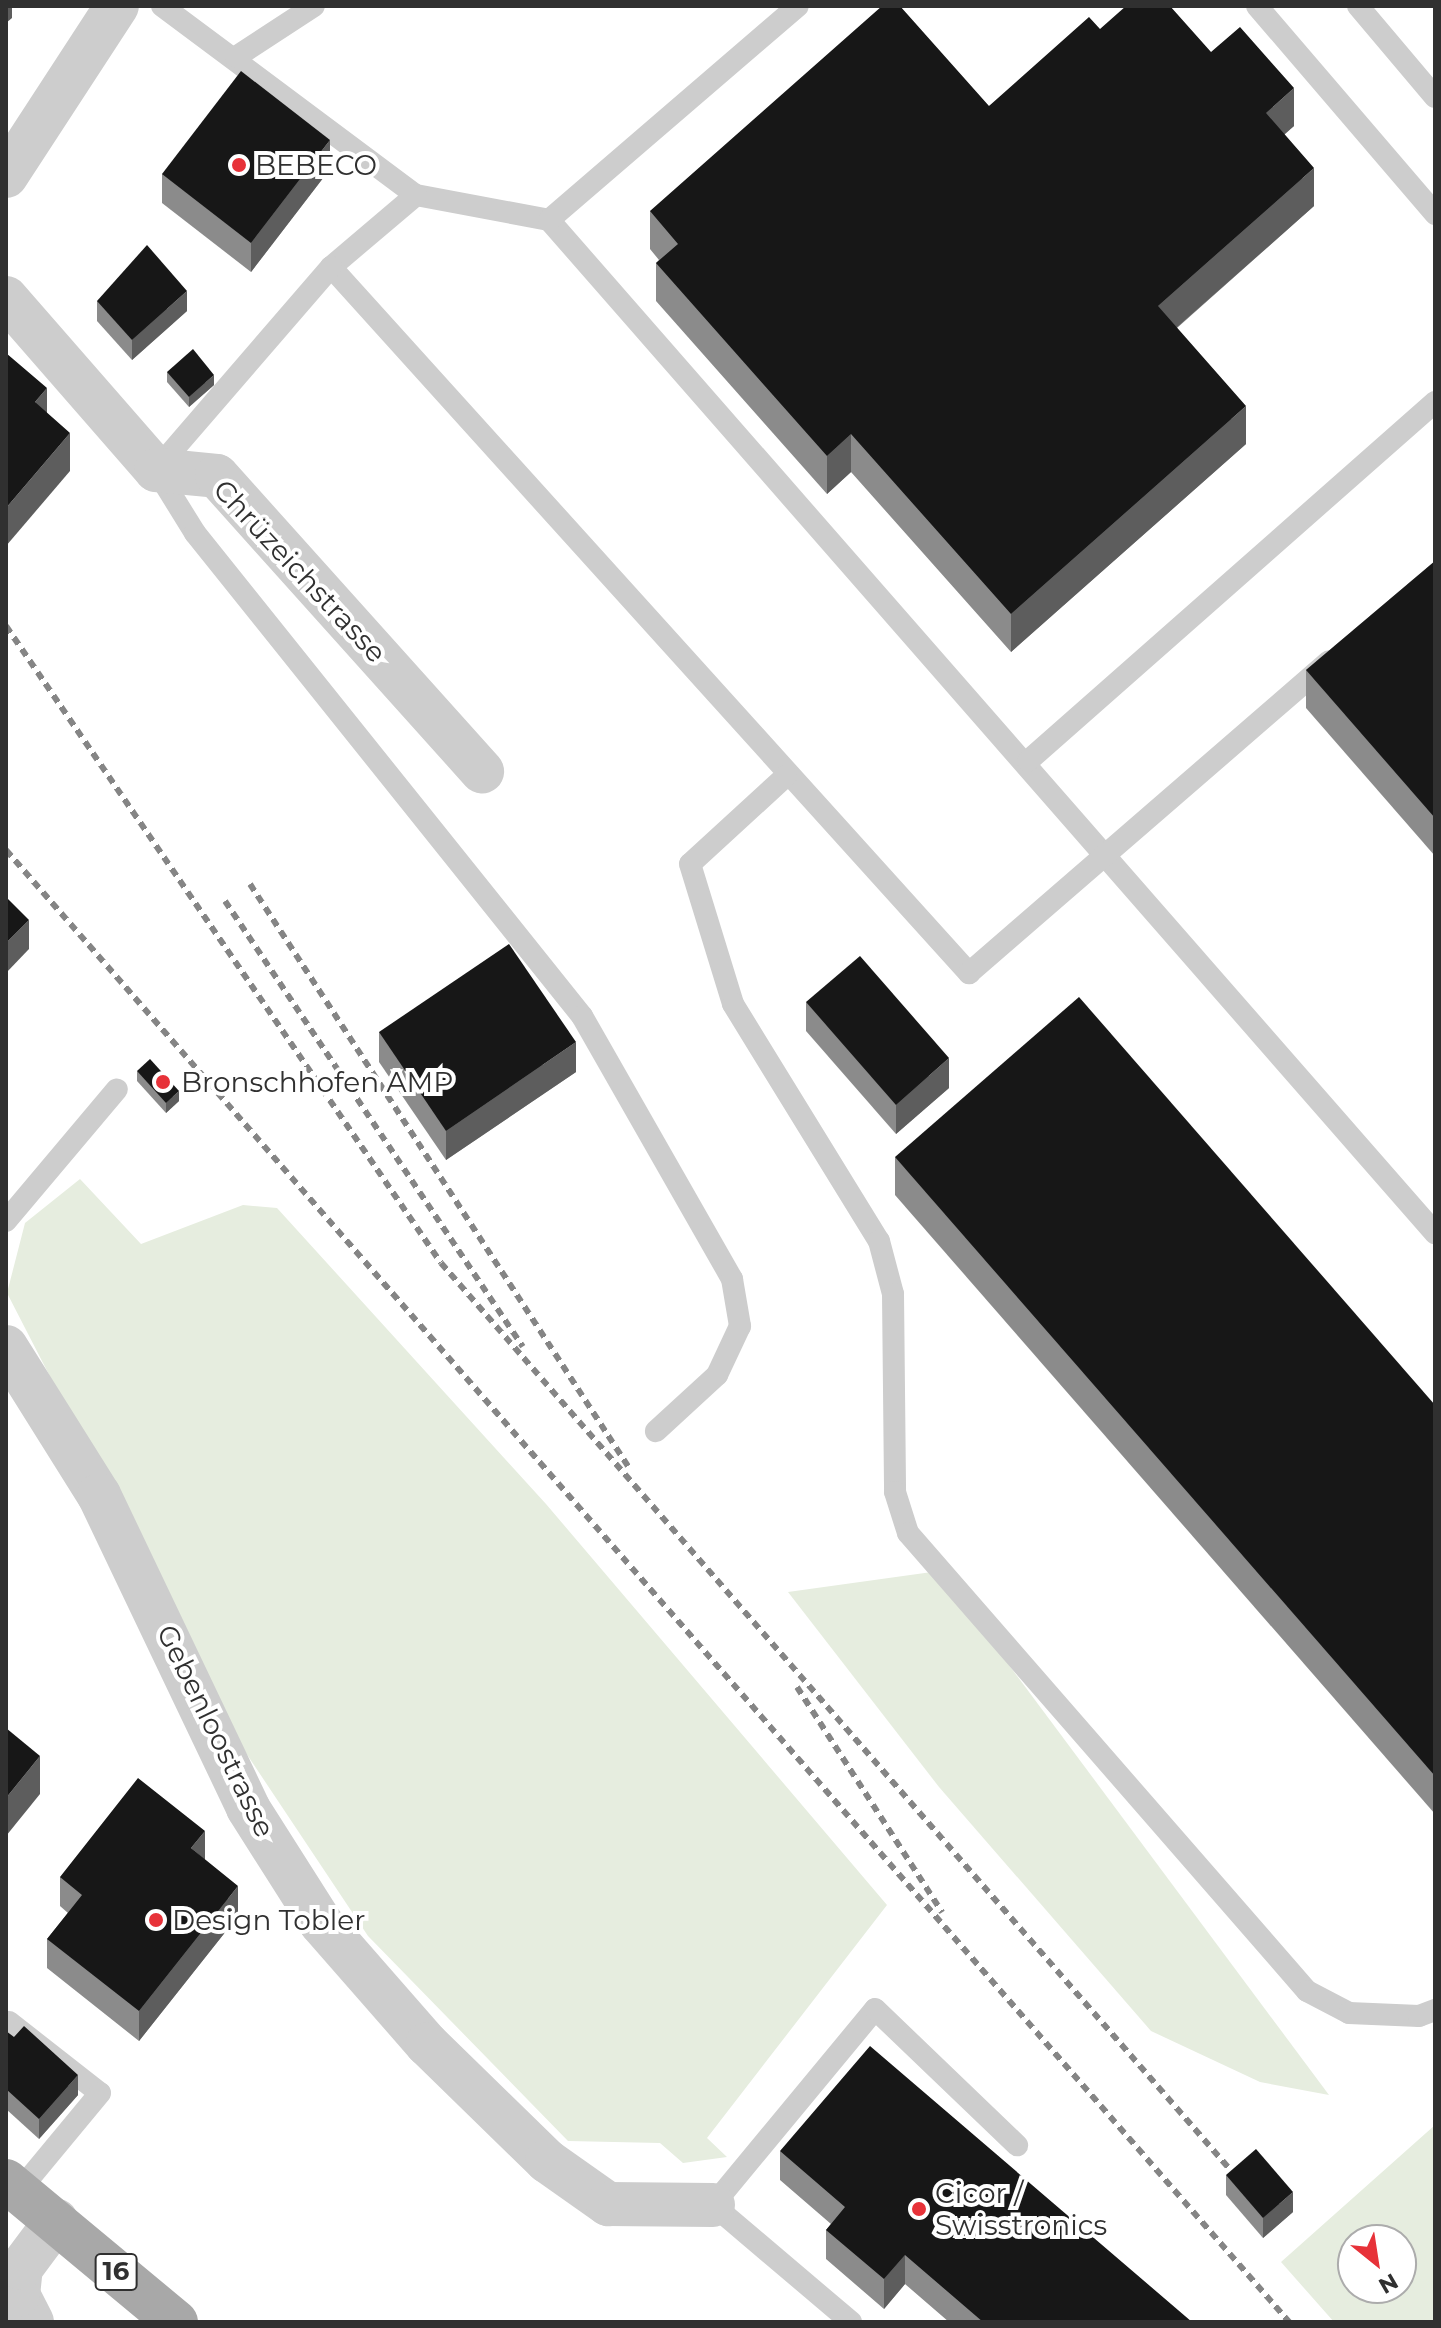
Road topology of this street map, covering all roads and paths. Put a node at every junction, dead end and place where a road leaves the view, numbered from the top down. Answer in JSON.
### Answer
{"nodes":[{"id":1,"x":117,"y":6,"type":"edge"},
{"id":2,"x":314,"y":6,"type":"edge"},
{"id":3,"x":798,"y":6,"type":"edge"},
{"id":4,"x":1257,"y":6,"type":"edge"},
{"id":5,"x":1358,"y":6,"type":"edge"},
{"id":6,"x":172,"y":9,"type":"edge"},
{"id":7,"x":236,"y":57,"type":"junction"},
{"id":8,"x":1435,"y":97,"type":"edge"},
{"id":9,"x":6,"y":176,"type":"edge"},
{"id":10,"x":416,"y":195,"type":"junction"},
{"id":11,"x":1435,"y":214,"type":"edge"},
{"id":12,"x":549,"y":220,"type":"junction"},
{"id":13,"x":331,"y":267,"type":"junction"},
{"id":14,"x":6,"y":298,"type":"edge"},
{"id":15,"x":1435,"y":402,"type":"edge"},
{"id":16,"x":156,"y":470,"type":"junction"},
{"id":17,"x":1350,"y":643,"type":"edge"},
{"id":18,"x":1028,"y":761,"type":"junction"},
{"id":19,"x":482,"y":771,"type":"dead end"},
{"id":20,"x":786,"y":776,"type":"junction"},
{"id":21,"x":1108,"y":851,"type":"junction"},
{"id":22,"x":117,"y":1089,"type":"dead end"},
{"id":23,"x":6,"y":1221,"type":"edge"},
{"id":24,"x":1435,"y":1233,"type":"edge"},
{"id":25,"x":6,"y":1347,"type":"edge"},
{"id":26,"x":656,"y":1431,"type":"dead end"},
{"id":27,"x":1435,"y":2010,"type":"edge"},
{"id":28,"x":9,"y":2022,"type":"dead end"},
{"id":29,"x":1017,"y":2145,"type":"dead end"},
{"id":30,"x":12,"y":2186,"type":"edge"},
{"id":31,"x":713,"y":2205,"type":"junction"},
{"id":32,"x":56,"y":2221,"type":"junction"},
{"id":33,"x":32,"y":2322,"type":"edge"},
{"id":34,"x":176,"y":2322,"type":"edge"},
{"id":35,"x":851,"y":2322,"type":"edge"}],
"edges":[{"from":1,"to":9,"type":"street"},
{"from":2,"to":7,"type":"lane"},
{"from":3,"to":12,"type":"lane"},
{"from":4,"to":11,"type":"lane"},
{"from":5,"to":8,"type":"lane"},
{"from":6,"to":7,"type":"lane"},
{"from":7,"to":10,"type":"lane"},
{"from":10,"to":12,"type":"lane"},
{"from":10,"to":13,"type":"lane"},
{"from":12,"to":18,"type":"lane"},
{"from":13,"to":16,"type":"lane"},
{"from":13,"to":20,"type":"lane"},
{"from":14,"to":16,"type":"street"},
{"from":15,"to":18,"type":"lane"},
{"from":16,"to":19,"type":"street","name":"Chrüzeichstrasse"},
{"from":16,"to":26,"type":"lane"},
{"from":17,"to":21,"type":"lane"},
{"from":18,"to":21,"type":"lane"},
{"from":20,"to":21,"type":"lane"},
{"from":20,"to":27,"type":"lane"},
{"from":21,"to":24,"type":"lane"},
{"from":22,"to":23,"type":"lane"},
{"from":25,"to":31,"type":"street","name":"Gebenloostrasse"},
{"from":28,"to":30,"type":"lane"},
{"from":29,"to":31,"type":"lane"},
{"from":30,"to":32,"type":"main road","number":"16"},
{"from":31,"to":35,"type":"lane"},
{"from":32,"to":33,"type":"street"},
{"from":32,"to":34,"type":"main road","number":"16"}]}
